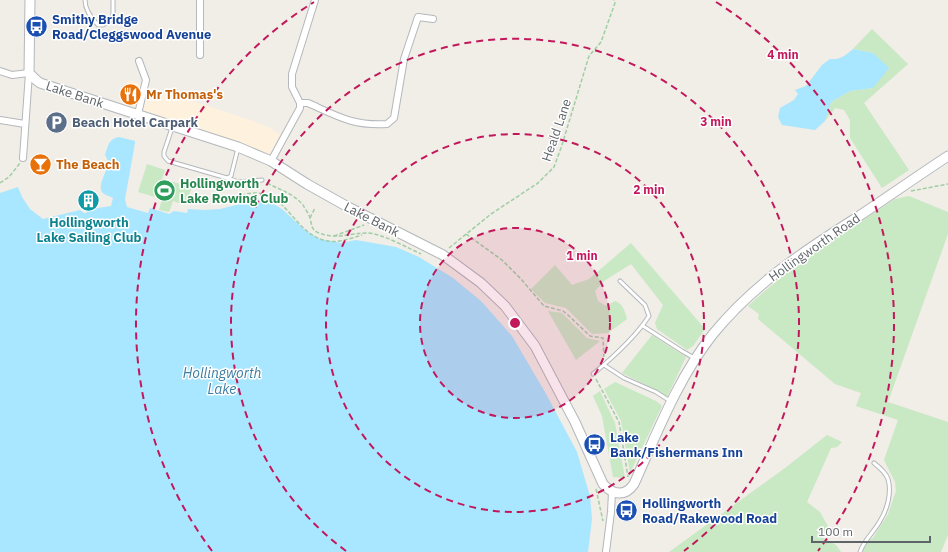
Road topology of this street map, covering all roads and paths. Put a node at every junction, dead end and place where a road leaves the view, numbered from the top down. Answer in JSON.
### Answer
{"nodes":[{"id":1,"x":30,"y":0,"type":"edge"},
{"id":2,"x":85,"y":0,"type":"edge"},
{"id":3,"x":113,"y":0,"type":"edge"},
{"id":4,"x":200,"y":0,"type":"edge"},
{"id":5,"x":315,"y":0,"type":"edge"},
{"id":6,"x":614,"y":0,"type":"edge"},
{"id":7,"x":433,"y":19,"type":"dead end"},
{"id":8,"x":200,"y":55,"type":"dead end"},
{"id":9,"x":139,"y":61,"type":"dead end"},
{"id":10,"x":0,"y":71,"type":"edge"},
{"id":11,"x":29,"y":73,"type":"junction"},
{"id":12,"x":300,"y":103,"type":"junction"},
{"id":13,"x":138,"y":114,"type":"junction"},
{"id":14,"x":0,"y":120,"type":"edge"},
{"id":15,"x":25,"y":124,"type":"junction"},
{"id":16,"x":172,"y":126,"type":"junction"},
{"id":17,"x":238,"y":146,"type":"junction"},
{"id":18,"x":948,"y":156,"type":"edge"},
{"id":19,"x":23,"y":158,"type":"dead end"},
{"id":20,"x":272,"y":161,"type":"junction"},
{"id":21,"x":227,"y":178,"type":"junction"},
{"id":22,"x":262,"y":180,"type":"joint"},
{"id":23,"x":948,"y":184,"type":"edge"},
{"id":24,"x":904,"y":192,"type":"dead end"},
{"id":25,"x":230,"y":200,"type":"dead end"},
{"id":26,"x":315,"y":208,"type":"dead end"},
{"id":27,"x":310,"y":218,"type":"junction"},
{"id":28,"x":370,"y":225,"type":"dead end"},
{"id":29,"x":312,"y":228,"type":"junction"},
{"id":30,"x":309,"y":232,"type":"junction"},
{"id":31,"x":316,"y":232,"type":"junction"},
{"id":32,"x":368,"y":233,"type":"junction"},
{"id":33,"x":466,"y":234,"type":"junction"},
{"id":34,"x":314,"y":236,"type":"junction"},
{"id":35,"x":332,"y":236,"type":"junction"},
{"id":36,"x":447,"y":250,"type":"dead end"},
{"id":37,"x":426,"y":256,"type":"dead end"},
{"id":38,"x":620,"y":281,"type":"dead end"},
{"id":39,"x":643,"y":326,"type":"junction"},
{"id":40,"x":696,"y":358,"type":"junction"},
{"id":41,"x":604,"y":365,"type":"junction"},
{"id":42,"x":593,"y":374,"type":"joint"},
{"id":43,"x":672,"y":402,"type":"junction"},
{"id":44,"x":874,"y":463,"type":"dead end"},
{"id":45,"x":634,"y":484,"type":"junction"},
{"id":46,"x":596,"y":487,"type":"dead end"},
{"id":47,"x":612,"y":492,"type":"junction"},
{"id":48,"x":609,"y":529,"type":"junction"},
{"id":49,"x":606,"y":552,"type":"edge"},
{"id":50,"x":860,"y":552,"type":"edge"}],
"edges":[{"from":1,"to":11,"type":"main road"},
{"from":2,"to":3,"type":"lane"},
{"from":4,"to":8,"type":"street"},
{"from":5,"to":12,"type":"street"},
{"from":6,"to":33,"type":"path","name":"Heald Lane"},
{"from":7,"to":12,"type":"street"},
{"from":9,"to":13,"type":"street"},
{"from":10,"to":11,"type":"street"},
{"from":11,"to":13,"type":"main road","name":"Lake Bank"},
{"from":11,"to":15,"type":"street"},
{"from":12,"to":20,"type":"street"},
{"from":13,"to":16,"type":"main road","name":"Lake Bank"},
{"from":14,"to":15,"type":"street"},
{"from":15,"to":19,"type":"street"},
{"from":16,"to":17,"type":"main road","name":"Lake Bank"},
{"from":16,"to":21,"type":"lane"},
{"from":17,"to":20,"type":"main road","name":"Lake Bank"},
{"from":17,"to":21,"type":"lane"},
{"from":18,"to":40,"type":"main road","name":"Hollingworth Road"},
{"from":20,"to":47,"type":"main road","name":"Lake Bank"},
{"from":21,"to":22,"type":"lane"},
{"from":22,"to":27,"type":"path"},
{"from":23,"to":24,"type":"path"},
{"from":25,"to":30,"type":"path"},
{"from":26,"to":27,"type":"path"},
{"from":27,"to":29,"type":"path"},
{"from":28,"to":35,"type":"path"},
{"from":29,"to":30,"type":"path"},
{"from":29,"to":31,"type":"path"},
{"from":30,"to":34,"type":"path"},
{"from":31,"to":34,"type":"path"},
{"from":31,"to":35,"type":"path"},
{"from":32,"to":34,"type":"path"},
{"from":32,"to":35,"type":"path"},
{"from":32,"to":37,"type":"path"},
{"from":33,"to":36,"type":"path","name":"Heald Lane"},
{"from":33,"to":41,"type":"path"},
{"from":38,"to":39,"type":"lane"},
{"from":39,"to":40,"type":"lane"},
{"from":39,"to":41,"type":"lane"},
{"from":40,"to":43,"type":"main road","name":"Hollingworth Road"},
{"from":41,"to":42,"type":"lane"},
{"from":41,"to":43,"type":"lane"},
{"from":42,"to":45,"type":"path"},
{"from":43,"to":45,"type":"main road","name":"Hollingworth Road"},
{"from":44,"to":50,"type":"lane"},
{"from":45,"to":47,"type":"main road"},
{"from":46,"to":48,"type":"path"},
{"from":47,"to":48,"type":"street"},
{"from":48,"to":49,"type":"street"}]}
